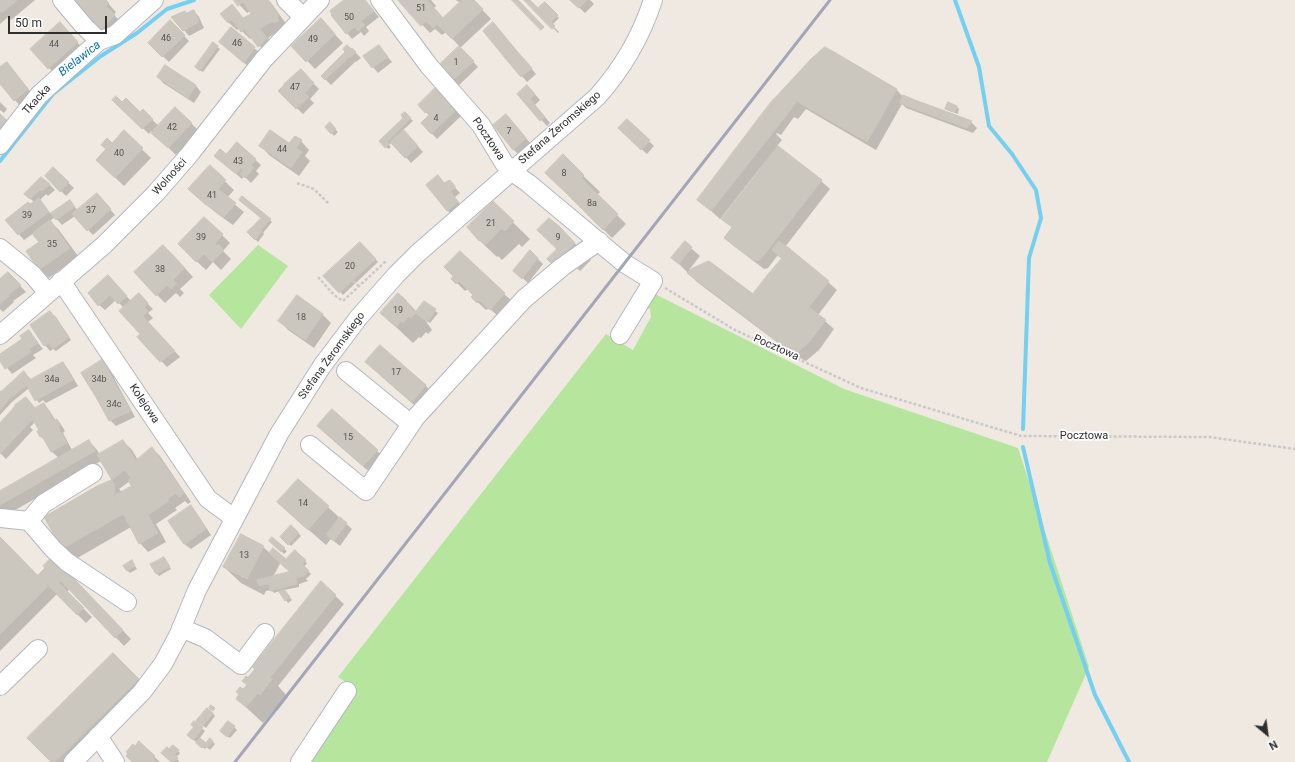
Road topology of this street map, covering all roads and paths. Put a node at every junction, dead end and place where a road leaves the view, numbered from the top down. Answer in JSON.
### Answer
{"nodes":[{"id":1,"x":62,"y":0,"type":"edge"},
{"id":2,"x":154,"y":0,"type":"edge"},
{"id":3,"x":286,"y":0,"type":"edge"},
{"id":4,"x":320,"y":0,"type":"edge"},
{"id":5,"x":380,"y":0,"type":"edge"},
{"id":6,"x":653,"y":0,"type":"edge"},
{"id":7,"x":303,"y":17,"type":"junction"},
{"id":8,"x":100,"y":41,"type":"junction"},
{"id":9,"x":0,"y":146,"type":"edge"},
{"id":10,"x":511,"y":171,"type":"junction"},
{"id":11,"x":297,"y":183,"type":"dead end"},
{"id":12,"x":329,"y":204,"type":"dead end"},
{"id":13,"x":599,"y":241,"type":"junction"},
{"id":14,"x":0,"y":248,"type":"edge"},
{"id":15,"x":386,"y":261,"type":"dead end"},
{"id":16,"x":318,"y":277,"type":"dead end"},
{"id":17,"x":353,"y":281,"type":"dead end"},
{"id":18,"x":653,"y":281,"type":"junction"},
{"id":19,"x":359,"y":286,"type":"junction"},
{"id":20,"x":55,"y":287,"type":"junction"},
{"id":21,"x":362,"y":290,"type":"dead end"},
{"id":22,"x":0,"y":335,"type":"edge"},
{"id":23,"x":620,"y":335,"type":"dead end"},
{"id":24,"x":346,"y":371,"type":"dead end"},
{"id":25,"x":411,"y":424,"type":"junction"},
{"id":26,"x":310,"y":445,"type":"dead end"},
{"id":27,"x":1295,"y":449,"type":"edge"},
{"id":28,"x":93,"y":473,"type":"dead end"},
{"id":29,"x":0,"y":518,"type":"edge"},
{"id":30,"x":234,"y":518,"type":"junction"},
{"id":31,"x":29,"y":521,"type":"junction"},
{"id":32,"x":127,"y":602,"type":"dead end"},
{"id":33,"x":181,"y":628,"type":"junction"},
{"id":34,"x":265,"y":633,"type":"dead end"},
{"id":35,"x":38,"y":649,"type":"dead end"},
{"id":36,"x":0,"y":686,"type":"edge"},
{"id":37,"x":347,"y":691,"type":"dead end"},
{"id":38,"x":98,"y":736,"type":"junction"},
{"id":39,"x":73,"y":762,"type":"edge"},
{"id":40,"x":115,"y":762,"type":"edge"},
{"id":41,"x":300,"y":762,"type":"edge"}],
"edges":[{"from":1,"to":8,"type":"street"},
{"from":2,"to":8,"type":"street","name":"Tkacka"},
{"from":3,"to":7,"type":"street"},
{"from":4,"to":7,"type":"street","name":"Wolności"},
{"from":5,"to":10,"type":"street","name":"Pocztowa"},
{"from":6,"to":10,"type":"street","name":"Stefana Żeromskiego"},
{"from":7,"to":20,"type":"street","name":"Wolności"},
{"from":8,"to":9,"type":"street","name":"Tkacka"},
{"from":10,"to":13,"type":"street","name":"Pocztowa"},
{"from":10,"to":30,"type":"street","name":"Stefana Żeromskiego"},
{"from":11,"to":12,"type":"path"},
{"from":13,"to":18,"type":"street","name":"Pocztowa"},
{"from":13,"to":25,"type":"street"},
{"from":14,"to":20,"type":"street","name":"Kolejowa"},
{"from":15,"to":19,"type":"path"},
{"from":16,"to":19,"type":"path"},
{"from":17,"to":19,"type":"path"},
{"from":18,"to":23,"type":"street"},
{"from":18,"to":27,"type":"path","name":"Pocztowa"},
{"from":19,"to":21,"type":"path"},
{"from":20,"to":22,"type":"street","name":"Wolności"},
{"from":20,"to":30,"type":"street","name":"Kolejowa"},
{"from":24,"to":25,"type":"street"},
{"from":25,"to":26,"type":"street"},
{"from":28,"to":31,"type":"street"},
{"from":29,"to":31,"type":"street"},
{"from":30,"to":33,"type":"street","name":"Stefana Żeromskiego"},
{"from":31,"to":32,"type":"street"},
{"from":33,"to":34,"type":"street"},
{"from":33,"to":38,"type":"street","name":"Stefana Żeromskiego"},
{"from":35,"to":36,"type":"street"},
{"from":37,"to":41,"type":"street"},
{"from":38,"to":39,"type":"street","name":"Stefana Żeromskiego"},
{"from":38,"to":40,"type":"street"}]}
